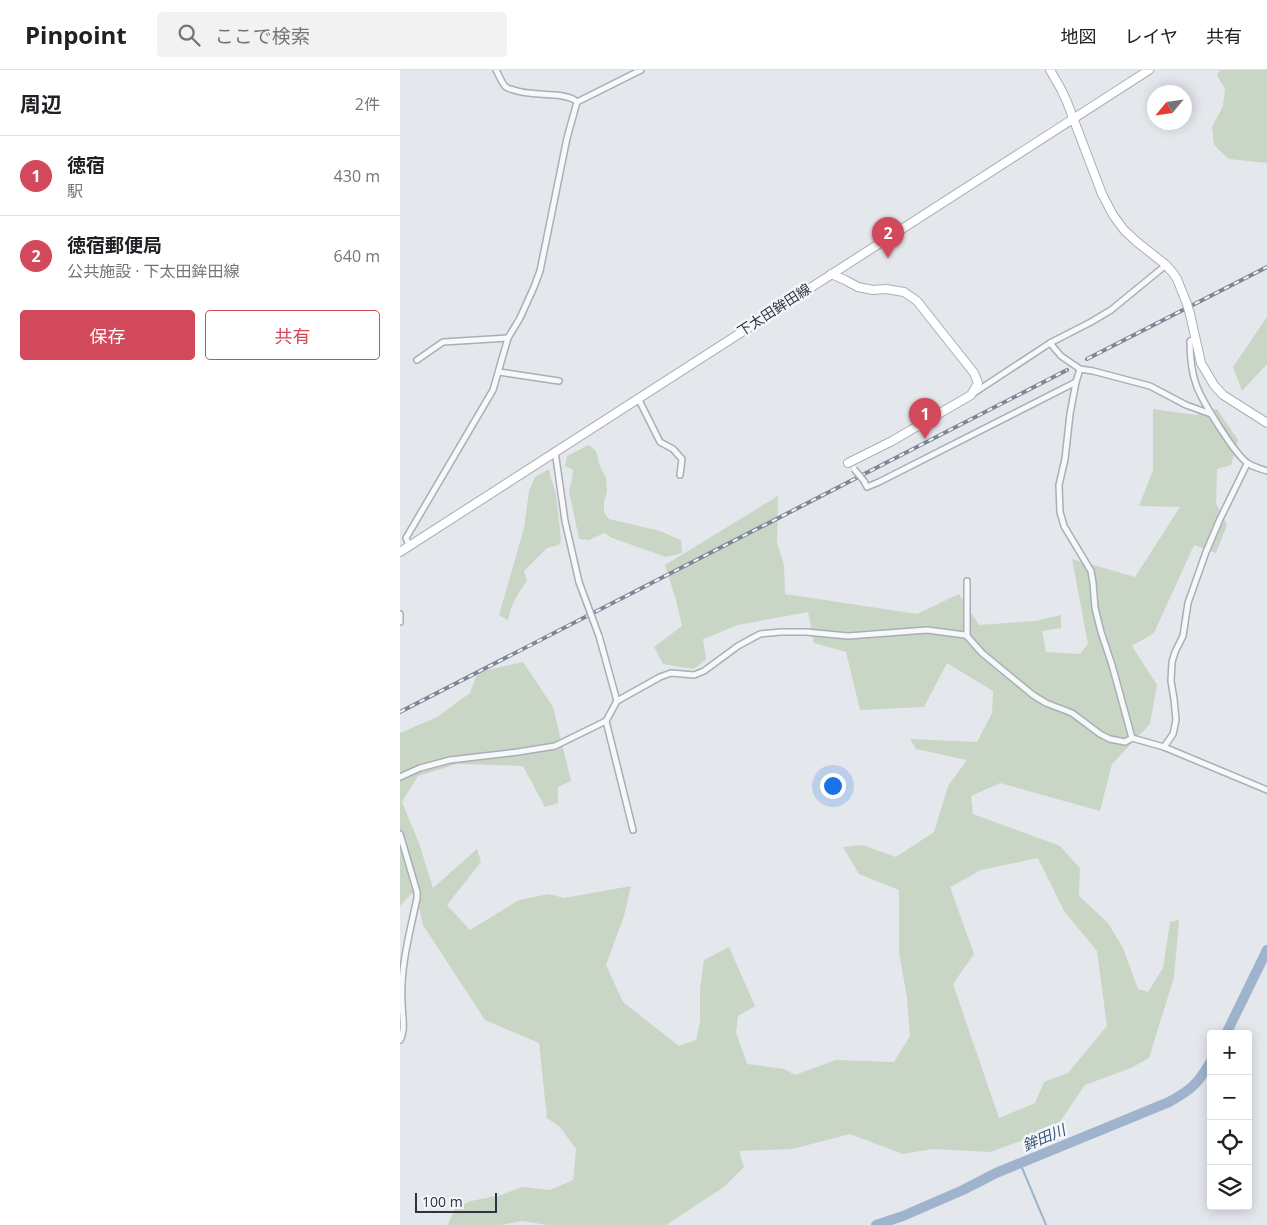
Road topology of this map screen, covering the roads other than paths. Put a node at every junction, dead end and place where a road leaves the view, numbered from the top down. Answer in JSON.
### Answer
{"nodes":[{"id":1,"x":496,"y":70,"type":"edge"},
{"id":2,"x":641,"y":70,"type":"edge"},
{"id":3,"x":1050,"y":70,"type":"edge"},
{"id":4,"x":1149,"y":70,"type":"edge"},
{"id":5,"x":577,"y":102,"type":"junction"},
{"id":6,"x":1074,"y":119,"type":"junction"},
{"id":7,"x":1166,"y":265,"type":"junction"},
{"id":8,"x":831,"y":274,"type":"junction"},
{"id":9,"x":508,"y":338,"type":"junction"},
{"id":10,"x":1196,"y":338,"type":"junction"},
{"id":11,"x":1050,"y":342,"type":"junction"},
{"id":12,"x":417,"y":360,"type":"dead end"},
{"id":13,"x":1080,"y":369,"type":"junction"},
{"id":14,"x":498,"y":372,"type":"junction"},
{"id":15,"x":559,"y":381,"type":"dead end"},
{"id":16,"x":1076,"y":382,"type":"junction"},
{"id":17,"x":971,"y":395,"type":"junction"},
{"id":18,"x":638,"y":398,"type":"junction"},
{"id":19,"x":1211,"y":414,"type":"junction"},
{"id":20,"x":1267,"y":423,"type":"edge"},
{"id":21,"x":555,"y":451,"type":"junction"},
{"id":22,"x":1247,"y":464,"type":"junction"},
{"id":23,"x":851,"y":466,"type":"joint"},
{"id":24,"x":1267,"y":471,"type":"edge"},
{"id":25,"x":680,"y":475,"type":"dead end"},
{"id":26,"x":409,"y":545,"type":"junction"},
{"id":27,"x":400,"y":552,"type":"edge"},
{"id":28,"x":967,"y":582,"type":"dead end"},
{"id":29,"x":400,"y":614,"type":"edge"},
{"id":30,"x":400,"y":622,"type":"edge"},
{"id":31,"x":967,"y":636,"type":"junction"},
{"id":32,"x":617,"y":701,"type":"junction"},
{"id":33,"x":606,"y":721,"type":"junction"},
{"id":34,"x":1132,"y":738,"type":"junction"},
{"id":35,"x":1164,"y":747,"type":"junction"},
{"id":36,"x":400,"y":777,"type":"edge"},
{"id":37,"x":1267,"y":790,"type":"edge"},
{"id":38,"x":633,"y":830,"type":"dead end"},
{"id":39,"x":400,"y":834,"type":"edge"},
{"id":40,"x":400,"y":1040,"type":"edge"}],
"edges":[{"from":1,"to":5,"type":"street"},
{"from":2,"to":5,"type":"street"},
{"from":3,"to":6,"type":"main road"},
{"from":4,"to":6,"type":"main road","name":"下太田鉾田線"},
{"from":5,"to":9,"type":"street"},
{"from":6,"to":7,"type":"main road"},
{"from":6,"to":8,"type":"main road","name":"下太田鉾田線"},
{"from":7,"to":10,"type":"main road","bridge":true},
{"from":7,"to":11,"type":"street"},
{"from":8,"to":17,"type":"main road"},
{"from":8,"to":18,"type":"main road","name":"下太田鉾田線"},
{"from":9,"to":12,"type":"street"},
{"from":9,"to":14,"type":"street"},
{"from":10,"to":19,"type":"street"},
{"from":10,"to":20,"type":"main road"},
{"from":11,"to":13,"type":"street"},
{"from":11,"to":17,"type":"street"},
{"from":13,"to":16,"type":"street"},
{"from":13,"to":19,"type":"street"},
{"from":14,"to":15,"type":"street"},
{"from":14,"to":26,"type":"street"},
{"from":16,"to":23,"type":"street","bridge":true},
{"from":16,"to":34,"type":"street"},
{"from":17,"to":23,"type":"main road"},
{"from":18,"to":21,"type":"main road","name":"下太田鉾田線"},
{"from":18,"to":25,"type":"street"},
{"from":19,"to":22,"type":"street"},
{"from":21,"to":26,"type":"main road","name":"下太田鉾田線"},
{"from":21,"to":32,"type":"street","bridge":true},
{"from":22,"to":24,"type":"street"},
{"from":22,"to":35,"type":"street"},
{"from":26,"to":27,"type":"main road","name":"下太田鉾田線"},
{"from":28,"to":31,"type":"street"},
{"from":29,"to":30,"type":"street"},
{"from":31,"to":32,"type":"street"},
{"from":31,"to":34,"type":"street"},
{"from":32,"to":33,"type":"street"},
{"from":33,"to":36,"type":"street"},
{"from":33,"to":38,"type":"street"},
{"from":34,"to":35,"type":"street"},
{"from":35,"to":37,"type":"street"},
{"from":39,"to":40,"type":"street"}]}
